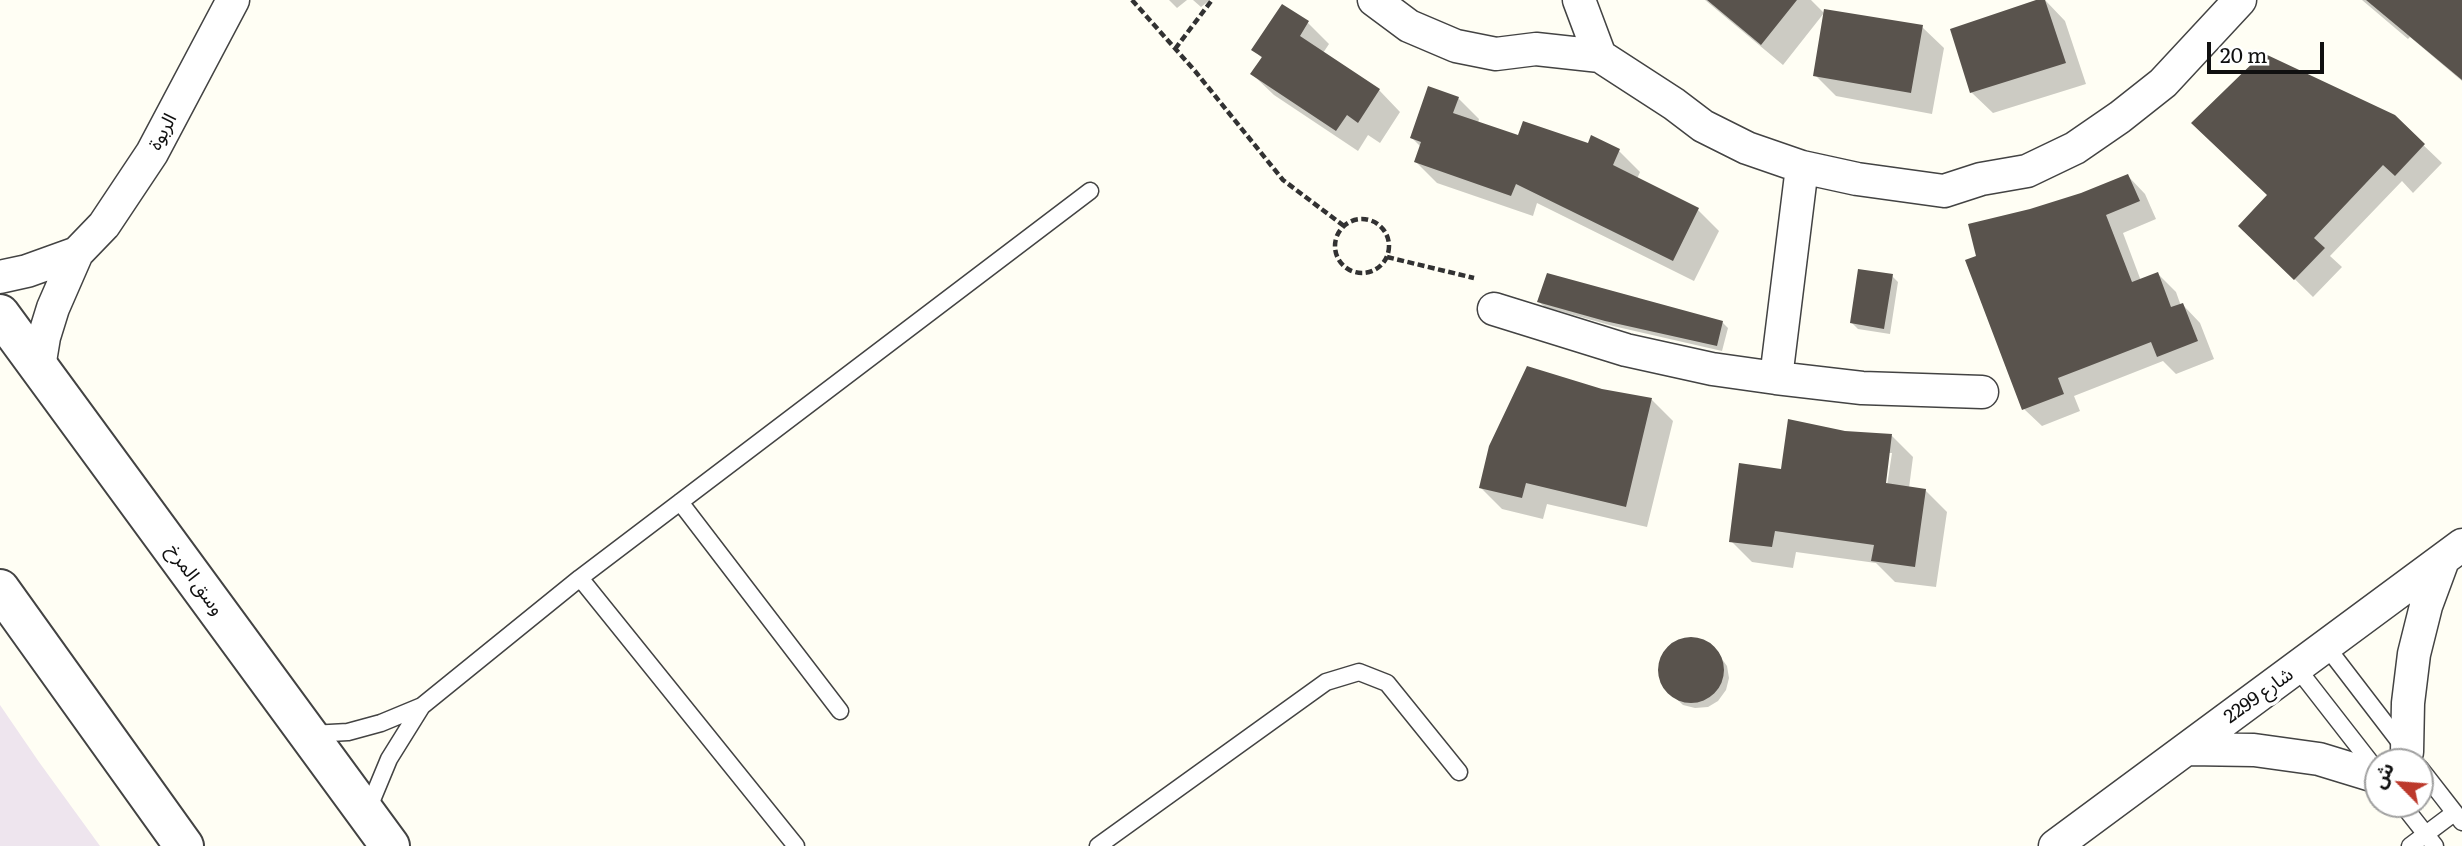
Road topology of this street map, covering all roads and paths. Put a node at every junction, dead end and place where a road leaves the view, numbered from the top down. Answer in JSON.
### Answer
{"nodes":[{"id":1,"x":233,"y":0,"type":"edge"},
{"id":2,"x":1132,"y":0,"type":"edge"},
{"id":3,"x":1212,"y":0,"type":"edge"},
{"id":4,"x":1374,"y":0,"type":"edge"},
{"id":5,"x":1579,"y":0,"type":"edge"},
{"id":6,"x":2240,"y":0,"type":"edge"},
{"id":7,"x":1175,"y":49,"type":"junction"},
{"id":8,"x":1600,"y":56,"type":"junction"},
{"id":9,"x":1802,"y":167,"type":"junction"},
{"id":10,"x":1090,"y":191,"type":"dead end"},
{"id":11,"x":1344,"y":226,"type":"junction"},
{"id":12,"x":77,"y":253,"type":"junction"},
{"id":13,"x":1387,"y":257,"type":"junction"},
{"id":14,"x":0,"y":277,"type":"edge"},
{"id":15,"x":1494,"y":309,"type":"joint"},
{"id":16,"x":0,"y":314,"type":"edge"},
{"id":17,"x":39,"y":367,"type":"junction"},
{"id":18,"x":1776,"y":378,"type":"junction"},
{"id":19,"x":1982,"y":392,"type":"dead end"},
{"id":20,"x":680,"y":502,"type":"junction"},
{"id":21,"x":2453,"y":552,"type":"edge"},
{"id":22,"x":580,"y":578,"type":"junction"},
{"id":23,"x":0,"y":589,"type":"edge"},
{"id":24,"x":2326,"y":646,"type":"junction"},
{"id":25,"x":2297,"y":668,"type":"junction"},
{"id":26,"x":422,"y":706,"type":"junction"},
{"id":27,"x":840,"y":711,"type":"dead end"},
{"id":28,"x":307,"y":734,"type":"junction"},
{"id":29,"x":2404,"y":748,"type":"edge"},
{"id":30,"x":2413,"y":748,"type":"edge"},
{"id":31,"x":2188,"y":749,"type":"junction"},
{"id":32,"x":2364,"y":757,"type":"edge"},
{"id":33,"x":2364,"y":771,"type":"edge"},
{"id":34,"x":1459,"y":772,"type":"dead end"},
{"id":35,"x":2434,"y":786,"type":"edge"},
{"id":36,"x":366,"y":814,"type":"junction"},
{"id":37,"x":2458,"y":817,"type":"edge"},
{"id":38,"x":2413,"y":818,"type":"edge"},
{"id":39,"x":2430,"y":840,"type":"edge"},
{"id":40,"x":184,"y":846,"type":"edge"},
{"id":41,"x":390,"y":846,"type":"edge"},
{"id":42,"x":796,"y":846,"type":"edge"},
{"id":43,"x":1098,"y":846,"type":"edge"},
{"id":44,"x":2055,"y":846,"type":"edge"},
{"id":45,"x":2410,"y":846,"type":"edge"}],
"edges":[{"from":1,"to":12,"type":"street","name":"الربوة"},
{"from":2,"to":7,"type":"path"},
{"from":3,"to":7,"type":"path"},
{"from":4,"to":8,"type":"street"},
{"from":5,"to":8,"type":"street"},
{"from":6,"to":9,"type":"street"},
{"from":7,"to":11,"type":"path"},
{"from":8,"to":9,"type":"street"},
{"from":9,"to":18,"type":"street"},
{"from":10,"to":20,"type":"lane"},
{"from":11,"to":13,"type":"path"},
{"from":11,"to":13,"type":"path"},
{"from":12,"to":14,"type":"street","name":"الربوة"},
{"from":12,"to":17,"type":"street","name":"الربوة"},
{"from":13,"to":15,"type":"path"},
{"from":15,"to":18,"type":"street"},
{"from":16,"to":17,"type":"street","name":"وسق المرخ"},
{"from":17,"to":28,"type":"street","name":"وسق المرخ"},
{"from":18,"to":19,"type":"street"},
{"from":20,"to":22,"type":"lane"},
{"from":20,"to":27,"type":"lane"},
{"from":21,"to":24,"type":"street","name":"شارع 2299"},
{"from":21,"to":30,"type":"street"},
{"from":22,"to":26,"type":"lane"},
{"from":22,"to":42,"type":"lane"},
{"from":23,"to":40,"type":"street"},
{"from":24,"to":25,"type":"street","name":"شارع 2299"},
{"from":24,"to":29,"type":"lane"},
{"from":25,"to":31,"type":"street","name":"شارع 2299"},
{"from":25,"to":32,"type":"lane"},
{"from":26,"to":28,"type":"lane"},
{"from":26,"to":36,"type":"lane"},
{"from":28,"to":36,"type":"street","name":"وسق المرخ"},
{"from":31,"to":33,"type":"street"},
{"from":31,"to":44,"type":"street","name":"شارع 2299"},
{"from":34,"to":43,"type":"lane"},
{"from":35,"to":37,"type":"lane"},
{"from":36,"to":41,"type":"street","name":"وسق المرخ"},
{"from":37,"to":39,"type":"lane"},
{"from":38,"to":39,"type":"lane"},
{"from":39,"to":45,"type":"lane"}]}
